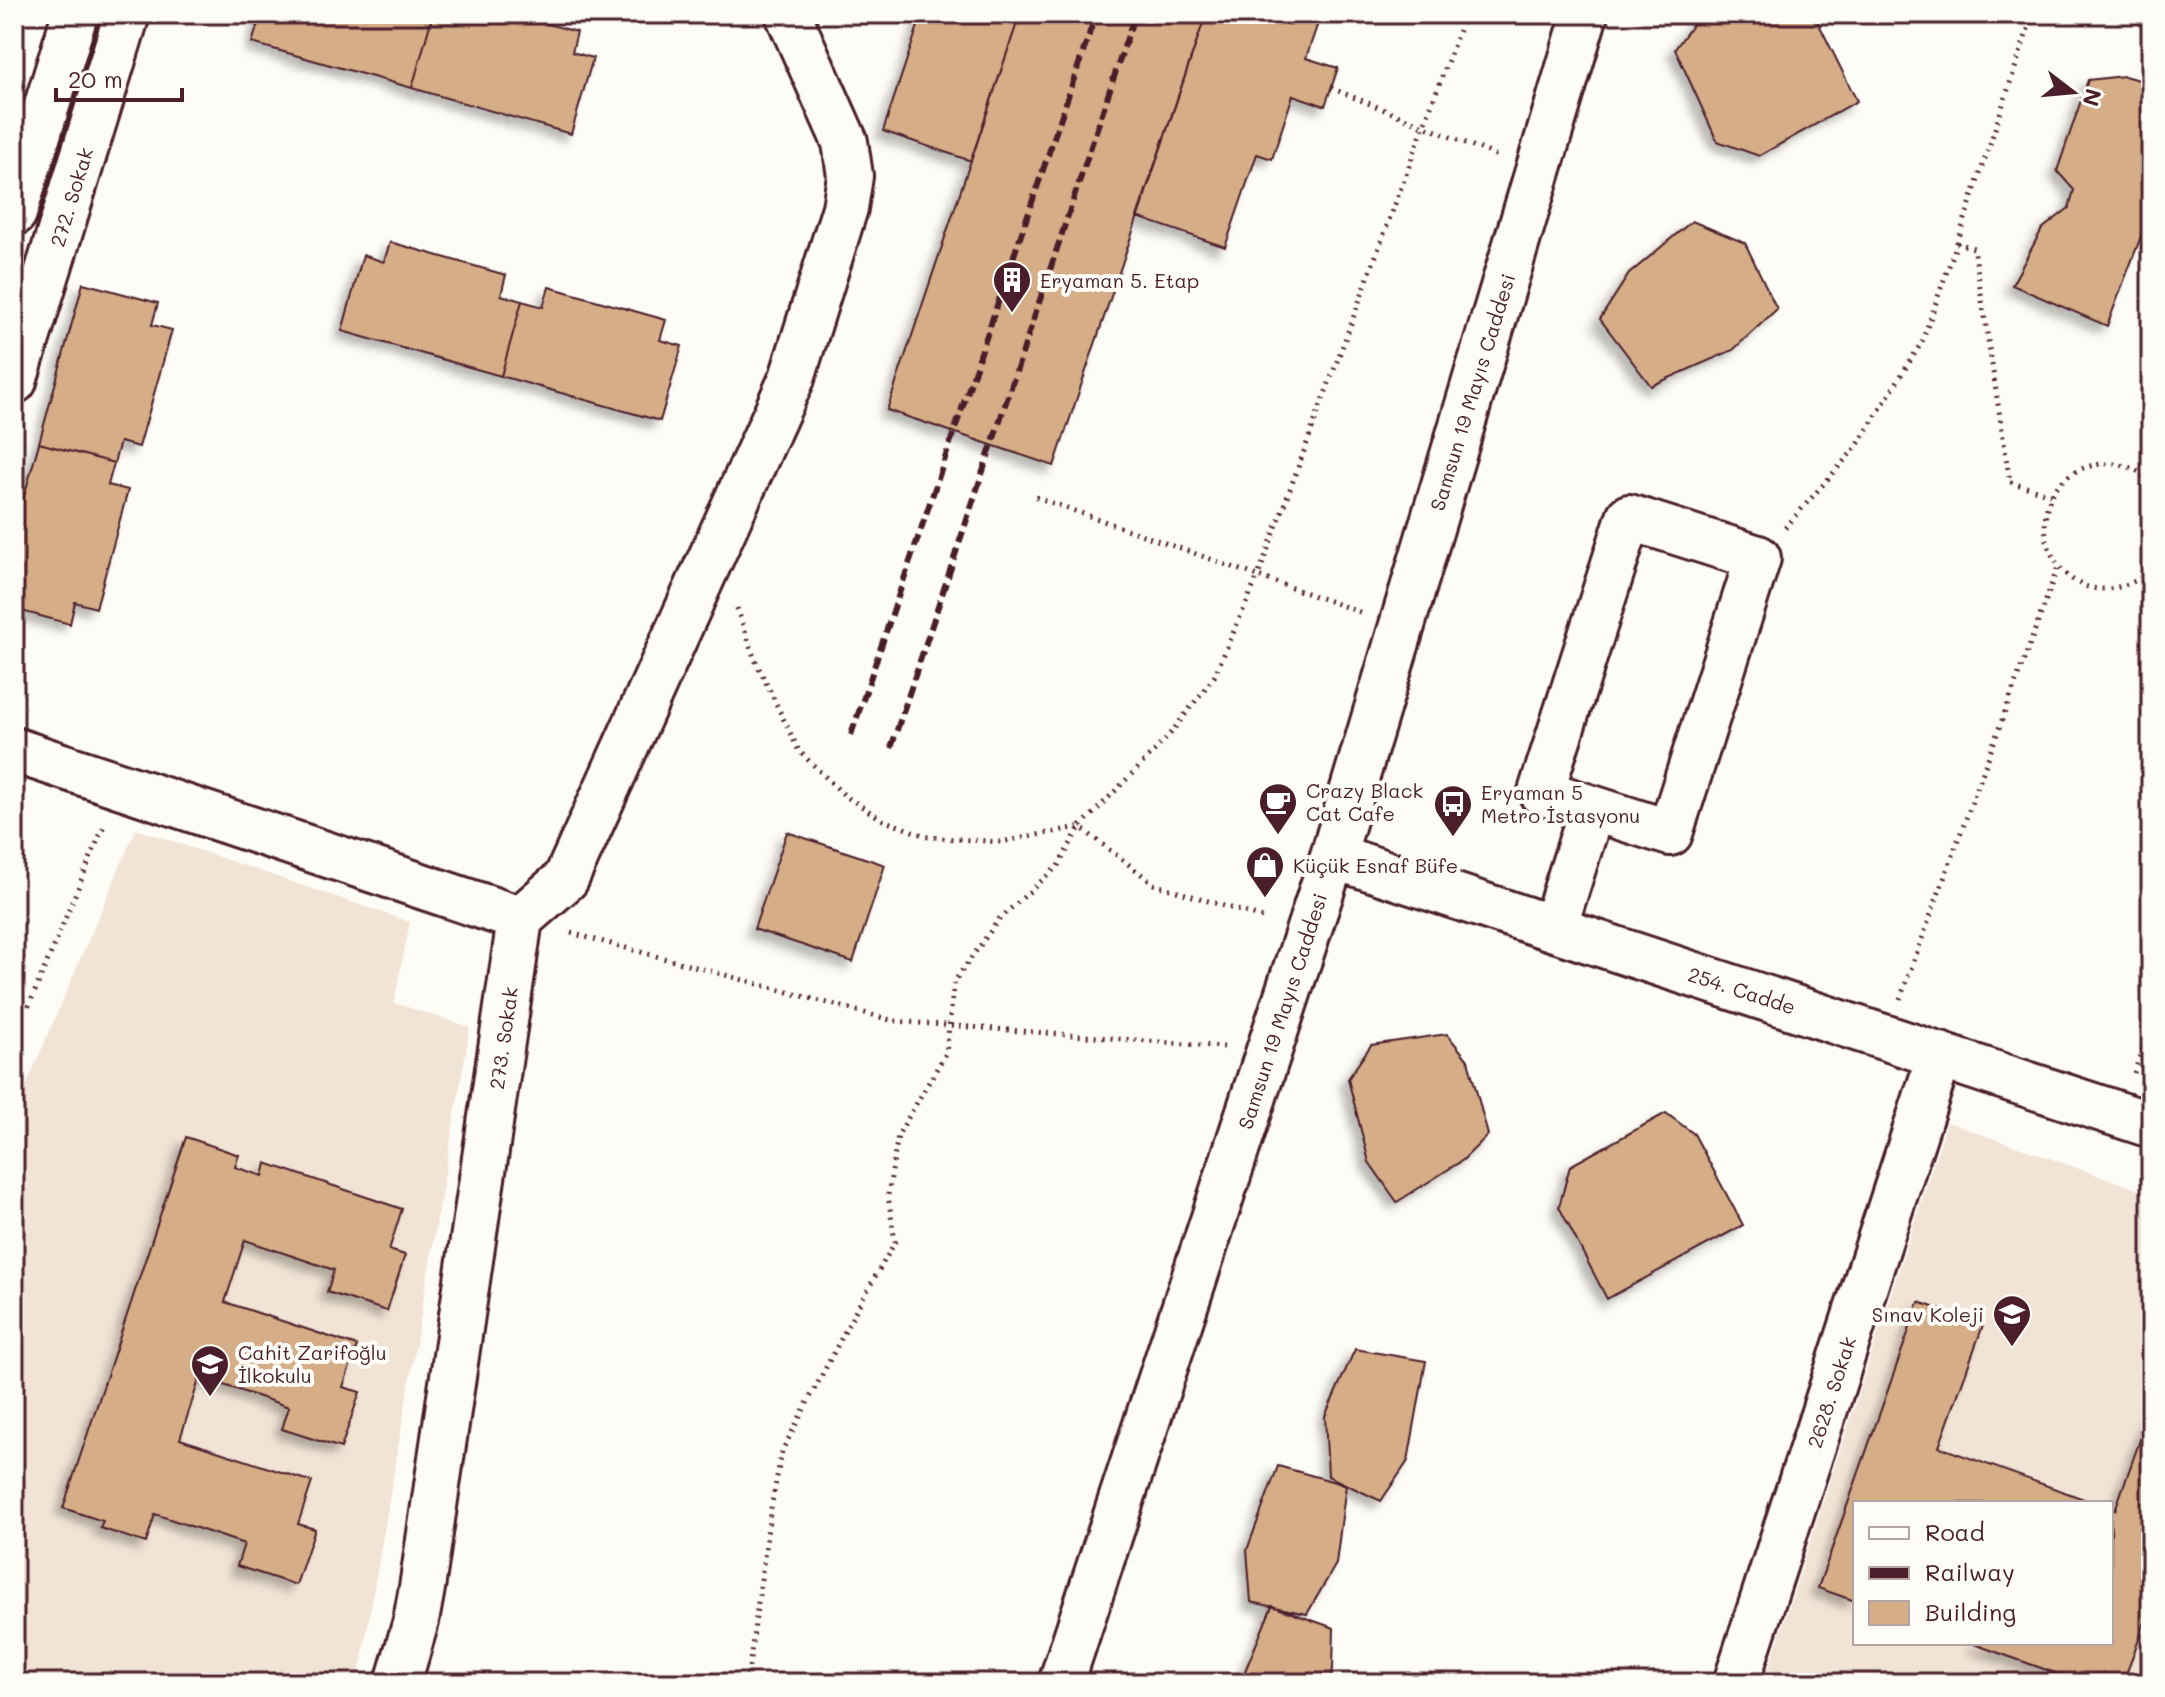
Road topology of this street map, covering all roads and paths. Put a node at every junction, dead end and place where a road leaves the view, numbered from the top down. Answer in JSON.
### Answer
{"nodes":[{"id":1,"x":75,"y":14,"type":"edge"},
{"id":2,"x":127,"y":14,"type":"edge"},
{"id":3,"x":788,"y":14,"type":"edge"},
{"id":4,"x":1465,"y":14,"type":"edge"},
{"id":5,"x":1585,"y":14,"type":"edge"},
{"id":6,"x":2033,"y":14,"type":"edge"},
{"id":7,"x":1331,"y":88,"type":"dead end"},
{"id":8,"x":1424,"y":126,"type":"junction"},
{"id":9,"x":1538,"y":172,"type":"junction"},
{"id":10,"x":14,"y":213,"type":"edge"},
{"id":11,"x":1957,"y":243,"type":"junction"},
{"id":12,"x":18,"y":353,"type":"edge"},
{"id":13,"x":2151,"y":481,"type":"edge"},
{"id":14,"x":2053,"y":495,"type":"junction"},
{"id":15,"x":1036,"y":497,"type":"dead end"},
{"id":16,"x":717,"y":545,"type":"junction"},
{"id":17,"x":1758,"y":558,"type":"junction"},
{"id":18,"x":2058,"y":567,"type":"junction"},
{"id":19,"x":2151,"y":571,"type":"edge"},
{"id":20,"x":1258,"y":576,"type":"junction"},
{"id":21,"x":1401,"y":627,"type":"junction"},
{"id":22,"x":14,"y":750,"type":"edge"},
{"id":23,"x":120,"y":785,"type":"junction"},
{"id":24,"x":1592,"y":808,"type":"junction"},
{"id":25,"x":1080,"y":827,"type":"junction"},
{"id":26,"x":1333,"y":856,"type":"junction"},
{"id":27,"x":520,"y":919,"type":"junction"},
{"id":28,"x":1554,"y":928,"type":"junction"},
{"id":29,"x":1308,"y":931,"type":"junction"},
{"id":30,"x":14,"y":1011,"type":"edge"},
{"id":31,"x":949,"y":1025,"type":"junction"},
{"id":32,"x":2151,"y":1025,"type":"edge"},
{"id":33,"x":1886,"y":1037,"type":"junction"},
{"id":34,"x":1269,"y":1050,"type":"junction"},
{"id":35,"x":1940,"y":1055,"type":"junction"},
{"id":36,"x":2135,"y":1120,"type":"edge"},
{"id":37,"x":398,"y":1683,"type":"edge"},
{"id":38,"x":747,"y":1683,"type":"edge"},
{"id":39,"x":1061,"y":1683,"type":"edge"},
{"id":40,"x":1736,"y":1683,"type":"edge"}],
"edges":[{"from":1,"to":10,"type":"street"},
{"from":2,"to":12,"type":"street","name":"272. Sokak"},
{"from":3,"to":16,"type":"street"},
{"from":4,"to":8,"type":"path"},
{"from":5,"to":9,"type":"street","name":"Samsun 19 Mayıs Caddesi"},
{"from":6,"to":11,"type":"path"},
{"from":7,"to":8,"type":"path"},
{"from":8,"to":9,"type":"path"},
{"from":8,"to":20,"type":"path"},
{"from":9,"to":21,"type":"street","name":"Samsun 19 Mayıs Caddesi"},
{"from":11,"to":14,"type":"path"},
{"from":11,"to":17,"type":"path"},
{"from":13,"to":14,"type":"path"},
{"from":14,"to":18,"type":"path"},
{"from":15,"to":20,"type":"path"},
{"from":16,"to":25,"type":"path"},
{"from":16,"to":27,"type":"street"},
{"from":17,"to":24,"type":"street"},
{"from":17,"to":24,"type":"street"},
{"from":18,"to":19,"type":"path"},
{"from":18,"to":33,"type":"path"},
{"from":20,"to":21,"type":"path"},
{"from":20,"to":25,"type":"path"},
{"from":21,"to":26,"type":"street","name":"Samsun 19 Mayıs Caddesi"},
{"from":22,"to":23,"type":"street"},
{"from":23,"to":27,"type":"street"},
{"from":23,"to":30,"type":"path"},
{"from":24,"to":28,"type":"street"},
{"from":25,"to":29,"type":"path"},
{"from":25,"to":31,"type":"path"},
{"from":26,"to":28,"type":"street","name":"254. Cadde"},
{"from":26,"to":29,"type":"street","name":"Samsun 19 Mayıs Caddesi"},
{"from":27,"to":31,"type":"path"},
{"from":27,"to":37,"type":"street","name":"273. Sokak"},
{"from":28,"to":33,"type":"street","name":"254. Cadde"},
{"from":29,"to":34,"type":"street","name":"Samsun 19 Mayıs Caddesi"},
{"from":31,"to":34,"type":"path"},
{"from":31,"to":38,"type":"path"},
{"from":32,"to":36,"type":"path"},
{"from":33,"to":35,"type":"street","name":"254. Cadde"},
{"from":34,"to":39,"type":"street","name":"Samsun 19 Mayıs Caddesi"},
{"from":35,"to":36,"type":"street","name":"254. Cadde"},
{"from":35,"to":40,"type":"street","name":"2628. Sokak"}]}
